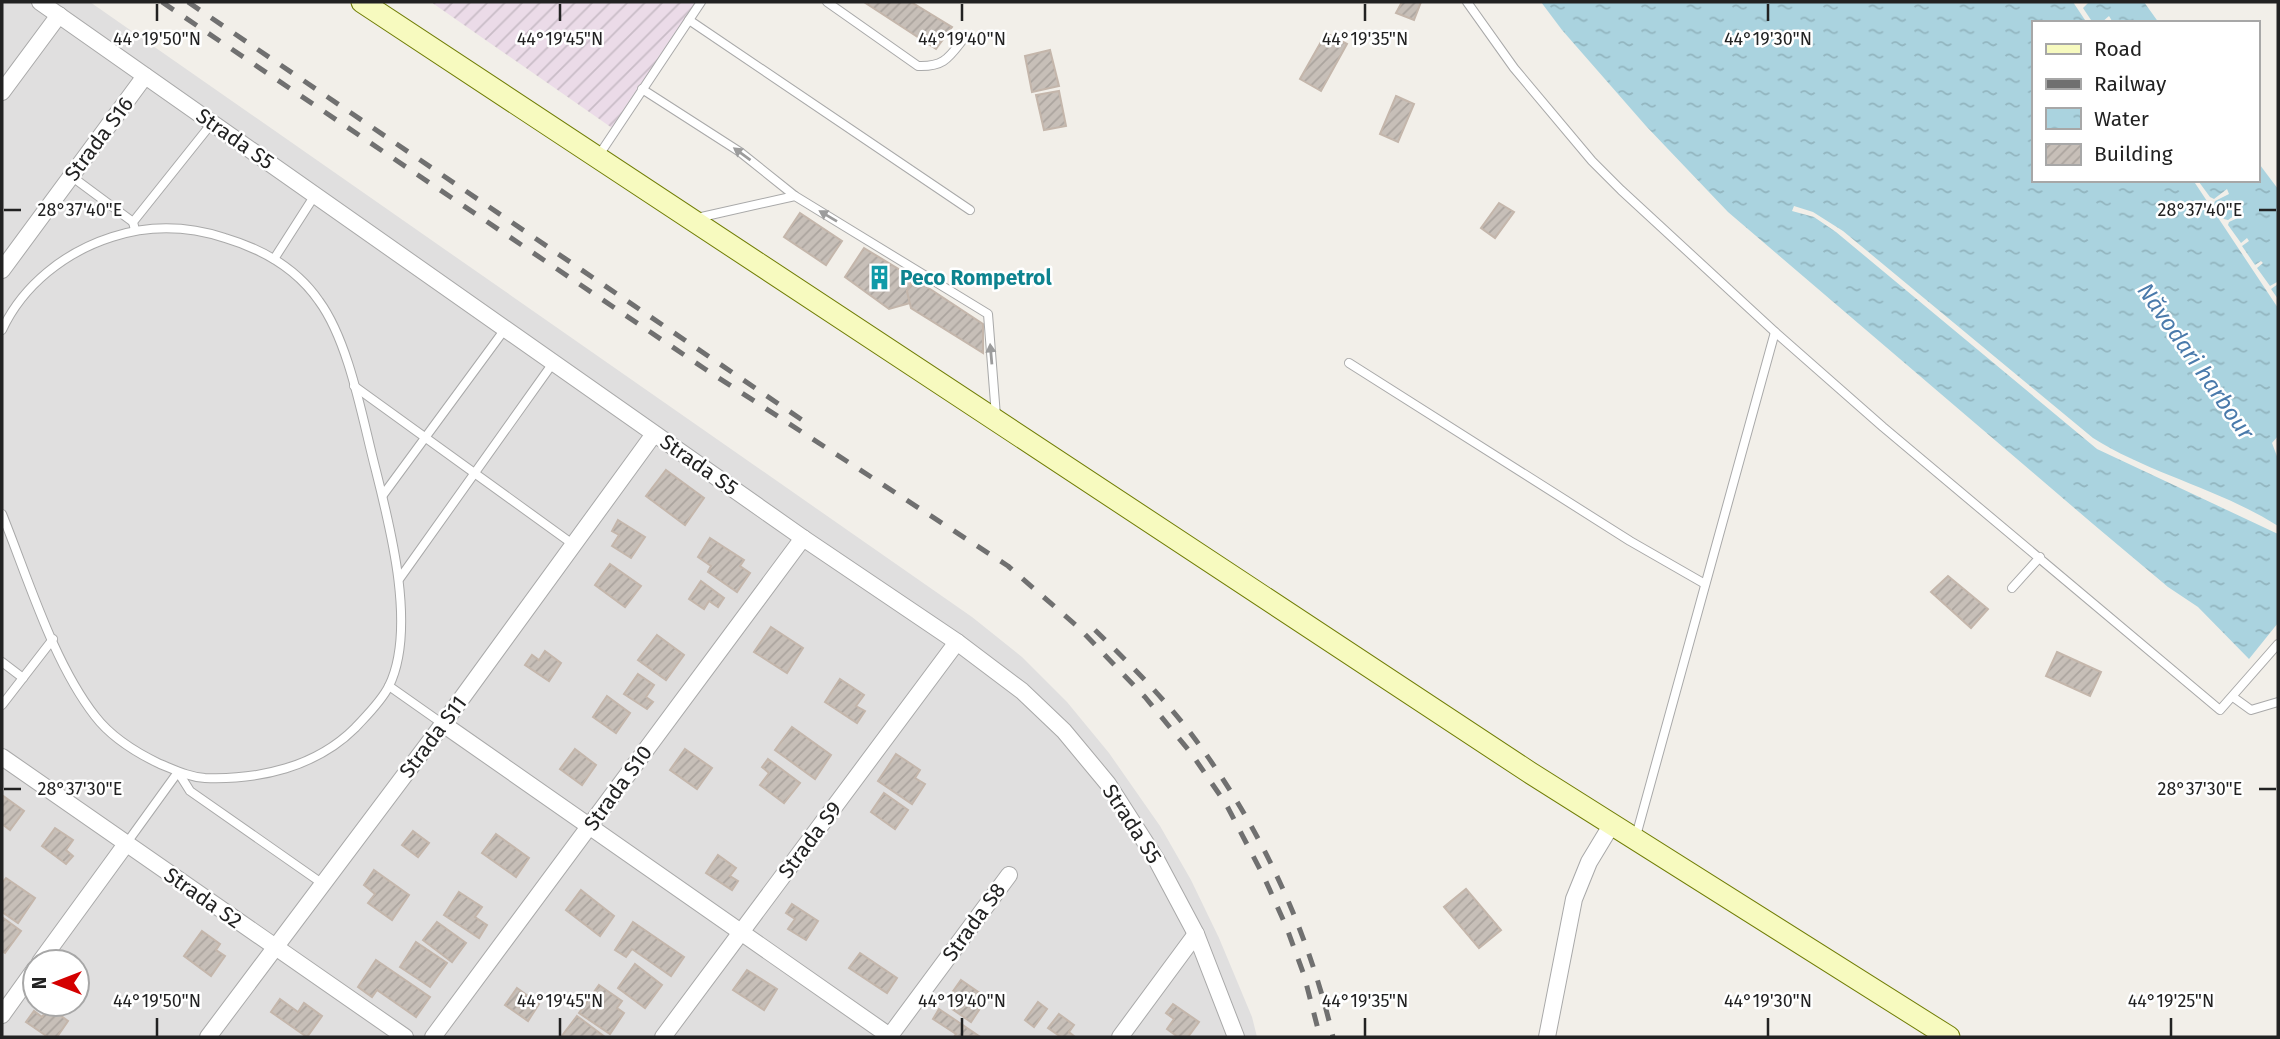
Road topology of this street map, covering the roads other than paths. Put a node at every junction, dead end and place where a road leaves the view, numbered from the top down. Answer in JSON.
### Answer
{"nodes":[{"id":1,"x":40,"y":2,"type":"edge"},
{"id":2,"x":362,"y":2,"type":"edge"},
{"id":3,"x":701,"y":2,"type":"edge"},
{"id":4,"x":827,"y":2,"type":"edge"},
{"id":5,"x":1467,"y":2,"type":"edge"},
{"id":6,"x":59,"y":15,"type":"junction"},
{"id":7,"x":688,"y":20,"type":"junction"},
{"id":8,"x":965,"y":37,"type":"dead end"},
{"id":9,"x":145,"y":76,"type":"junction"},
{"id":10,"x":642,"y":89,"type":"junction"},
{"id":11,"x":2,"y":92,"type":"edge"},
{"id":12,"x":212,"y":123,"type":"junction"},
{"id":13,"x":597,"y":157,"type":"junction"},
{"id":14,"x":71,"y":176,"type":"junction"},
{"id":15,"x":315,"y":195,"type":"junction"},
{"id":16,"x":795,"y":196,"type":"junction"},
{"id":17,"x":970,"y":210,"type":"dead end"},
{"id":18,"x":691,"y":219,"type":"junction"},
{"id":19,"x":134,"y":226,"type":"junction"},
{"id":20,"x":274,"y":259,"type":"junction"},
{"id":21,"x":2,"y":270,"type":"edge"},
{"id":22,"x":505,"y":329,"type":"junction"},
{"id":23,"x":2,"y":330,"type":"edge"},
{"id":24,"x":1775,"y":332,"type":"junction"},
{"id":25,"x":553,"y":363,"type":"junction"},
{"id":26,"x":1349,"y":363,"type":"dead end"},
{"id":27,"x":354,"y":386,"type":"junction"},
{"id":28,"x":997,"y":422,"type":"junction"},
{"id":29,"x":654,"y":434,"type":"junction"},
{"id":30,"x":426,"y":438,"type":"junction"},
{"id":31,"x":476,"y":474,"type":"junction"},
{"id":32,"x":383,"y":495,"type":"junction"},
{"id":33,"x":2,"y":514,"type":"edge"},
{"id":34,"x":803,"y":538,"type":"junction"},
{"id":35,"x":574,"y":545,"type":"junction"},
{"id":36,"x":2040,"y":557,"type":"junction"},
{"id":37,"x":400,"y":578,"type":"junction"},
{"id":38,"x":1705,"y":584,"type":"junction"},
{"id":39,"x":2012,"y":587,"type":"dead end"},
{"id":40,"x":52,"y":639,"type":"junction"},
{"id":41,"x":957,"y":642,"type":"junction"},
{"id":42,"x":2278,"y":644,"type":"edge"},
{"id":43,"x":2,"y":662,"type":"edge"},
{"id":44,"x":23,"y":678,"type":"junction"},
{"id":45,"x":389,"y":685,"type":"junction"},
{"id":46,"x":2233,"y":697,"type":"junction"},
{"id":47,"x":2278,"y":702,"type":"edge"},
{"id":48,"x":2,"y":705,"type":"edge"},
{"id":49,"x":443,"y":724,"type":"junction"},
{"id":50,"x":2,"y":757,"type":"edge"},
{"id":51,"x":178,"y":772,"type":"junction"},
{"id":52,"x":1612,"y":824,"type":"junction"},
{"id":53,"x":590,"y":826,"type":"junction"},
{"id":54,"x":1635,"y":839,"type":"junction"},
{"id":55,"x":126,"y":844,"type":"junction"},
{"id":56,"x":1009,"y":875,"type":"dead end"},
{"id":57,"x":323,"y":884,"type":"junction"},
{"id":58,"x":741,"y":932,"type":"junction"},
{"id":59,"x":1196,"y":934,"type":"junction"},
{"id":60,"x":275,"y":947,"type":"junction"},
{"id":61,"x":50,"y":948,"type":"edge"},
{"id":62,"x":21,"y":989,"type":"edge"},
{"id":63,"x":2,"y":1015,"type":"edge"},
{"id":64,"x":208,"y":1037,"type":"edge"},
{"id":65,"x":405,"y":1037,"type":"edge"},
{"id":66,"x":433,"y":1037,"type":"edge"},
{"id":67,"x":663,"y":1037,"type":"edge"},
{"id":68,"x":890,"y":1037,"type":"edge"},
{"id":69,"x":1120,"y":1037,"type":"edge"},
{"id":70,"x":1236,"y":1037,"type":"edge"},
{"id":71,"x":1547,"y":1037,"type":"edge"},
{"id":72,"x":1949,"y":1037,"type":"edge"}],
"edges":[{"from":1,"to":6,"type":"street","name":"Strada S5"},
{"from":2,"to":13,"type":"main road"},
{"from":3,"to":7,"type":"lane"},
{"from":4,"to":8,"type":"lane"},
{"from":5,"to":24,"type":"lane"},
{"from":6,"to":9,"type":"street","name":"Strada S5"},
{"from":6,"to":11,"type":"street"},
{"from":7,"to":10,"type":"lane"},
{"from":7,"to":17,"type":"lane"},
{"from":9,"to":12,"type":"street","name":"Strada S5"},
{"from":9,"to":14,"type":"street","name":"Strada S16"},
{"from":10,"to":13,"type":"lane"},
{"from":16,"to":10,"type":"lane","one_way":true},
{"from":12,"to":15,"type":"street","name":"Strada S5"},
{"from":12,"to":19,"type":"lane"},
{"from":13,"to":18,"type":"main road"},
{"from":14,"to":19,"type":"lane"},
{"from":14,"to":21,"type":"street","name":"Strada S16"},
{"from":15,"to":20,"type":"lane"},
{"from":15,"to":22,"type":"street","name":"Strada S5"},
{"from":16,"to":18,"type":"lane"},
{"from":28,"to":16,"type":"lane","one_way":true},
{"from":18,"to":28,"type":"main road"},
{"from":19,"to":20,"type":"lane"},
{"from":19,"to":23,"type":"lane"},
{"from":20,"to":27,"type":"lane"},
{"from":22,"to":25,"type":"street","name":"Strada S5"},
{"from":22,"to":30,"type":"lane"},
{"from":24,"to":36,"type":"lane"},
{"from":24,"to":38,"type":"lane"},
{"from":25,"to":29,"type":"street","name":"Strada S5"},
{"from":25,"to":31,"type":"lane"},
{"from":26,"to":38,"type":"lane"},
{"from":27,"to":30,"type":"lane"},
{"from":27,"to":32,"type":"lane"},
{"from":28,"to":52,"type":"main road"},
{"from":29,"to":34,"type":"street","name":"Strada S5"},
{"from":29,"to":35,"type":"street","name":"Strada S11"},
{"from":30,"to":31,"type":"lane"},
{"from":30,"to":32,"type":"lane"},
{"from":31,"to":35,"type":"lane"},
{"from":31,"to":37,"type":"lane"},
{"from":32,"to":37,"type":"lane"},
{"from":33,"to":40,"type":"lane"},
{"from":34,"to":41,"type":"street","name":"Strada S5"},
{"from":34,"to":53,"type":"street","name":"Strada S10"},
{"from":35,"to":49,"type":"street","name":"Strada S11"},
{"from":36,"to":39,"type":"lane"},
{"from":36,"to":46,"type":"lane"},
{"from":37,"to":45,"type":"lane"},
{"from":38,"to":54,"type":"lane"},
{"from":40,"to":44,"type":"lane"},
{"from":40,"to":51,"type":"lane"},
{"from":41,"to":58,"type":"street","name":"Strada S9"},
{"from":41,"to":59,"type":"street","name":"Strada S5"},
{"from":42,"to":46,"type":"lane"},
{"from":43,"to":44,"type":"lane"},
{"from":44,"to":48,"type":"lane"},
{"from":45,"to":49,"type":"lane"},
{"from":45,"to":51,"type":"lane"},
{"from":46,"to":47,"type":"lane"},
{"from":49,"to":53,"type":"street"},
{"from":49,"to":57,"type":"street","name":"Strada S11"},
{"from":50,"to":55,"type":"street","name":"Strada S2"},
{"from":51,"to":55,"type":"lane"},
{"from":51,"to":57,"type":"lane"},
{"from":52,"to":54,"type":"main road"},
{"from":52,"to":71,"type":"street"},
{"from":53,"to":58,"type":"street"},
{"from":53,"to":66,"type":"street","name":"Strada S10"},
{"from":54,"to":72,"type":"main road"},
{"from":55,"to":60,"type":"street","name":"Strada S2"},
{"from":55,"to":61,"type":"street"},
{"from":56,"to":68,"type":"street","name":"Strada S8"},
{"from":57,"to":60,"type":"street","name":"Strada S11"},
{"from":58,"to":67,"type":"street","name":"Strada S9"},
{"from":58,"to":68,"type":"street"},
{"from":59,"to":69,"type":"street"},
{"from":59,"to":70,"type":"street","name":"Strada S5"},
{"from":60,"to":64,"type":"street","name":"Strada S11"},
{"from":60,"to":65,"type":"street","name":"Strada S2"},
{"from":62,"to":63,"type":"street"}]}
